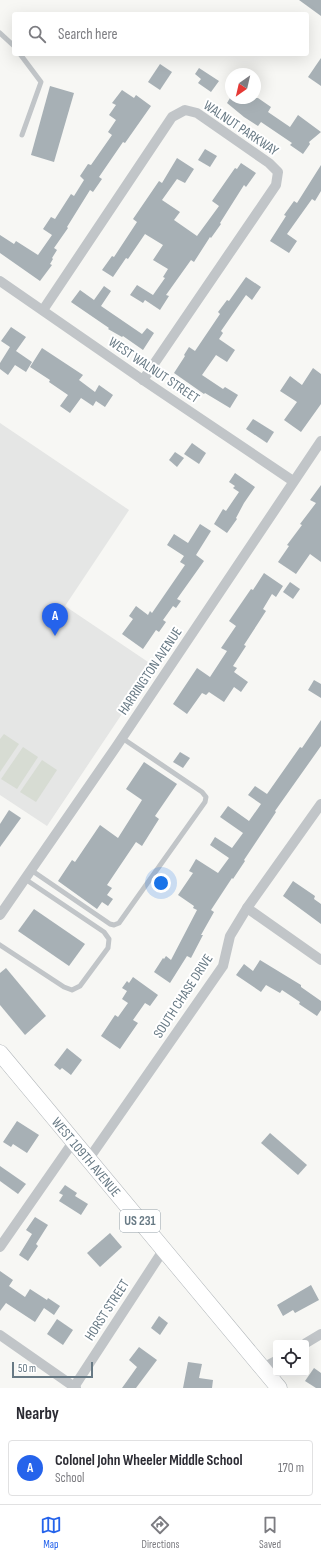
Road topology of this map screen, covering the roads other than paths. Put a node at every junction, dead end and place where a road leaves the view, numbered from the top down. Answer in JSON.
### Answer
{"nodes":[{"id":1,"x":0,"y":32,"type":"edge"},
{"id":2,"x":12,"y":44,"type":"edge"},
{"id":3,"x":22,"y":56,"type":"edge"},
{"id":4,"x":22,"y":135,"type":"dead end"},
{"id":5,"x":0,"y":281,"type":"edge"},
{"id":6,"x":43,"y":310,"type":"junction"},
{"id":7,"x":143,"y":380,"type":"junction"},
{"id":8,"x":321,"y":441,"type":"edge"},
{"id":9,"x":293,"y":481,"type":"junction"},
{"id":10,"x":122,"y":738,"type":"junction"},
{"id":11,"x":321,"y":804,"type":"edge"},
{"id":12,"x":31,"y":870,"type":"junction"},
{"id":13,"x":25,"y":879,"type":"junction"},
{"id":14,"x":247,"y":908,"type":"junction"},
{"id":15,"x":0,"y":915,"type":"edge"},
{"id":16,"x":0,"y":945,"type":"edge"},
{"id":17,"x":321,"y":960,"type":"edge"},
{"id":18,"x":0,"y":1054,"type":"edge"},
{"id":19,"x":73,"y":1142,"type":"junction"},
{"id":20,"x":88,"y":1160,"type":"junction"},
{"id":21,"x":0,"y":1247,"type":"edge"},
{"id":22,"x":164,"y":1249,"type":"junction"},
{"id":23,"x":321,"y":1334,"type":"edge"},
{"id":24,"x":0,"y":1335,"type":"edge"},
{"id":25,"x":309,"y":1341,"type":"edge"},
{"id":26,"x":269,"y":1364,"type":"edge"},
{"id":27,"x":75,"y":1387,"type":"edge"},
{"id":28,"x":279,"y":1388,"type":"edge"}],
"edges":[{"from":1,"to":2,"type":"lane"},
{"from":3,"to":4,"type":"lane"},
{"from":5,"to":6,"type":"street","name":"WEST WALNUT STREET"},
{"from":6,"to":7,"type":"street","name":"WEST WALNUT STREET"},
{"from":6,"to":7,"type":"street","name":"WALNUT PARKWAY"},
{"from":7,"to":9,"type":"street","name":"WEST WALNUT STREET"},
{"from":8,"to":9,"type":"street","name":"HARRINGTON AVENUE"},
{"from":9,"to":10,"type":"street","name":"HARRINGTON AVENUE"},
{"from":10,"to":12,"type":"street","name":"HARRINGTON AVENUE"},
{"from":10,"to":12,"type":"lane"},
{"from":11,"to":14,"type":"street","name":"SOUTH CHASE DRIVE"},
{"from":12,"to":13,"type":"street","name":"HARRINGTON AVENUE"},
{"from":13,"to":15,"type":"street","name":"HARRINGTON AVENUE"},
{"from":13,"to":16,"type":"lane"},
{"from":14,"to":17,"type":"street"},
{"from":14,"to":20,"type":"street","name":"SOUTH CHASE DRIVE"},
{"from":18,"to":19,"type":"main road","name":"WEST 109TH AVENUE","number":"US 231"},
{"from":19,"to":20,"type":"main road","name":"WEST 109TH AVENUE","number":"US 231"},
{"from":19,"to":21,"type":"street"},
{"from":20,"to":22,"type":"main road","name":"WEST 109TH AVENUE","number":"US 231"},
{"from":22,"to":26,"type":"main road","name":"WEST 109TH AVENUE","number":"US 231"},
{"from":22,"to":27,"type":"street","name":"HORST STREET"},
{"from":23,"to":25,"type":"street"},
{"from":24,"to":27,"type":"street"},
{"from":26,"to":28,"type":"main road","name":"WEST 109TH AVENUE","number":"US 231"}]}
